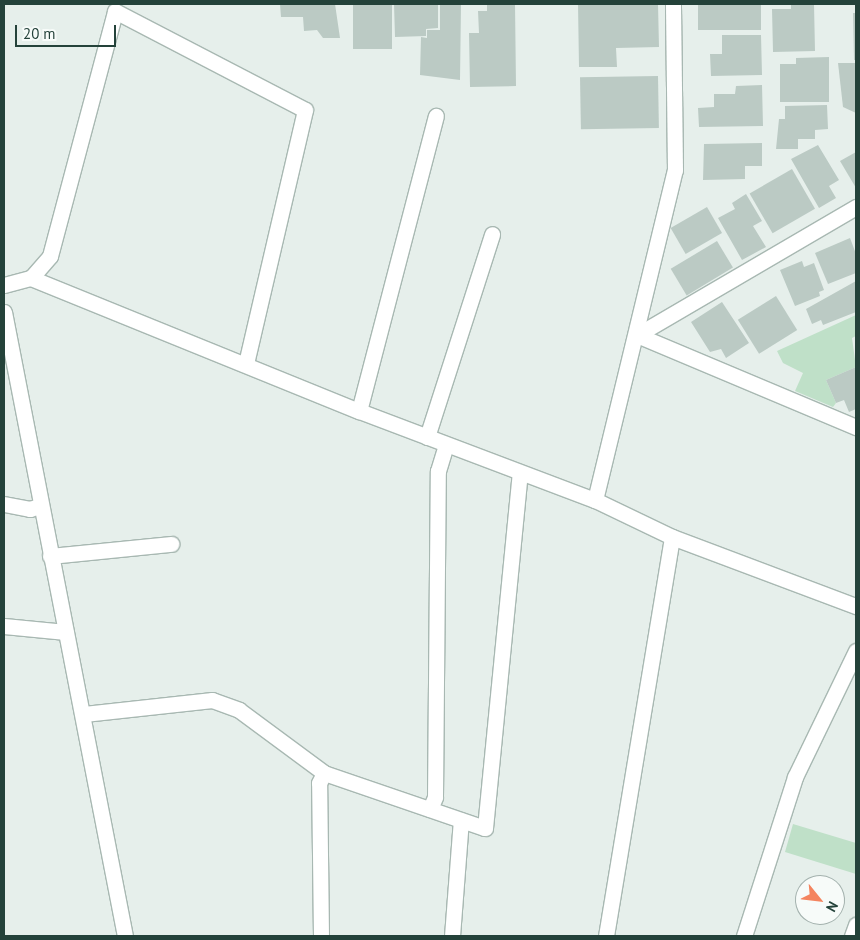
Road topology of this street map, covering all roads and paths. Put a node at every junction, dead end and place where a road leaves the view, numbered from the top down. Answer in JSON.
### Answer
{"nodes":[{"id":1,"x":673,"y":4,"type":"edge"},
{"id":2,"x":436,"y":116,"type":"dead end"},
{"id":3,"x":855,"y":213,"type":"edge"},
{"id":4,"x":492,"y":234,"type":"dead end"},
{"id":5,"x":30,"y":278,"type":"junction"},
{"id":6,"x":4,"y":285,"type":"edge"},
{"id":7,"x":4,"y":312,"type":"edge"},
{"id":8,"x":637,"y":335,"type":"junction"},
{"id":9,"x":8,"y":360,"type":"edge"},
{"id":10,"x":246,"y":364,"type":"junction"},
{"id":11,"x":359,"y":411,"type":"junction"},
{"id":12,"x":856,"y":426,"type":"edge"},
{"id":13,"x":427,"y":437,"type":"junction"},
{"id":14,"x":446,"y":445,"type":"junction"},
{"id":15,"x":520,"y":473,"type":"junction"},
{"id":16,"x":595,"y":500,"type":"junction"},
{"id":17,"x":4,"y":504,"type":"edge"},
{"id":18,"x":39,"y":506,"type":"junction"},
{"id":19,"x":672,"y":537,"type":"junction"},
{"id":20,"x":172,"y":544,"type":"dead end"},
{"id":21,"x":50,"y":556,"type":"junction"},
{"id":22,"x":856,"y":606,"type":"edge"},
{"id":23,"x":4,"y":626,"type":"edge"},
{"id":24,"x":66,"y":632,"type":"junction"},
{"id":25,"x":856,"y":652,"type":"edge"},
{"id":26,"x":84,"y":714,"type":"junction"},
{"id":27,"x":324,"y":773,"type":"junction"},
{"id":28,"x":430,"y":809,"type":"junction"},
{"id":29,"x":461,"y":820,"type":"junction"},
{"id":30,"x":856,"y":925,"type":"edge"},
{"id":31,"x":125,"y":936,"type":"edge"},
{"id":32,"x":321,"y":936,"type":"edge"},
{"id":33,"x":452,"y":936,"type":"edge"},
{"id":34,"x":606,"y":936,"type":"edge"},
{"id":35,"x":744,"y":936,"type":"edge"},
{"id":36,"x":852,"y":936,"type":"edge"}],
"edges":[{"from":1,"to":8,"type":"street"},
{"from":2,"to":11,"type":"street"},
{"from":3,"to":8,"type":"street"},
{"from":4,"to":13,"type":"street"},
{"from":5,"to":6,"type":"street"},
{"from":5,"to":10,"type":"street"},
{"from":5,"to":10,"type":"street"},
{"from":7,"to":9,"type":"street"},
{"from":8,"to":12,"type":"street"},
{"from":8,"to":16,"type":"street"},
{"from":9,"to":18,"type":"street"},
{"from":10,"to":11,"type":"street"},
{"from":11,"to":13,"type":"street"},
{"from":13,"to":14,"type":"street"},
{"from":14,"to":15,"type":"street"},
{"from":14,"to":28,"type":"street"},
{"from":15,"to":16,"type":"street"},
{"from":15,"to":29,"type":"street"},
{"from":16,"to":19,"type":"street"},
{"from":17,"to":18,"type":"street"},
{"from":18,"to":21,"type":"street"},
{"from":19,"to":22,"type":"street"},
{"from":19,"to":34,"type":"street"},
{"from":20,"to":21,"type":"street"},
{"from":21,"to":24,"type":"street"},
{"from":23,"to":24,"type":"street"},
{"from":24,"to":26,"type":"street"},
{"from":25,"to":35,"type":"street"},
{"from":26,"to":27,"type":"street"},
{"from":26,"to":31,"type":"street"},
{"from":27,"to":28,"type":"street"},
{"from":27,"to":32,"type":"street"},
{"from":28,"to":29,"type":"street"},
{"from":29,"to":33,"type":"street"},
{"from":30,"to":36,"type":"street"}]}
